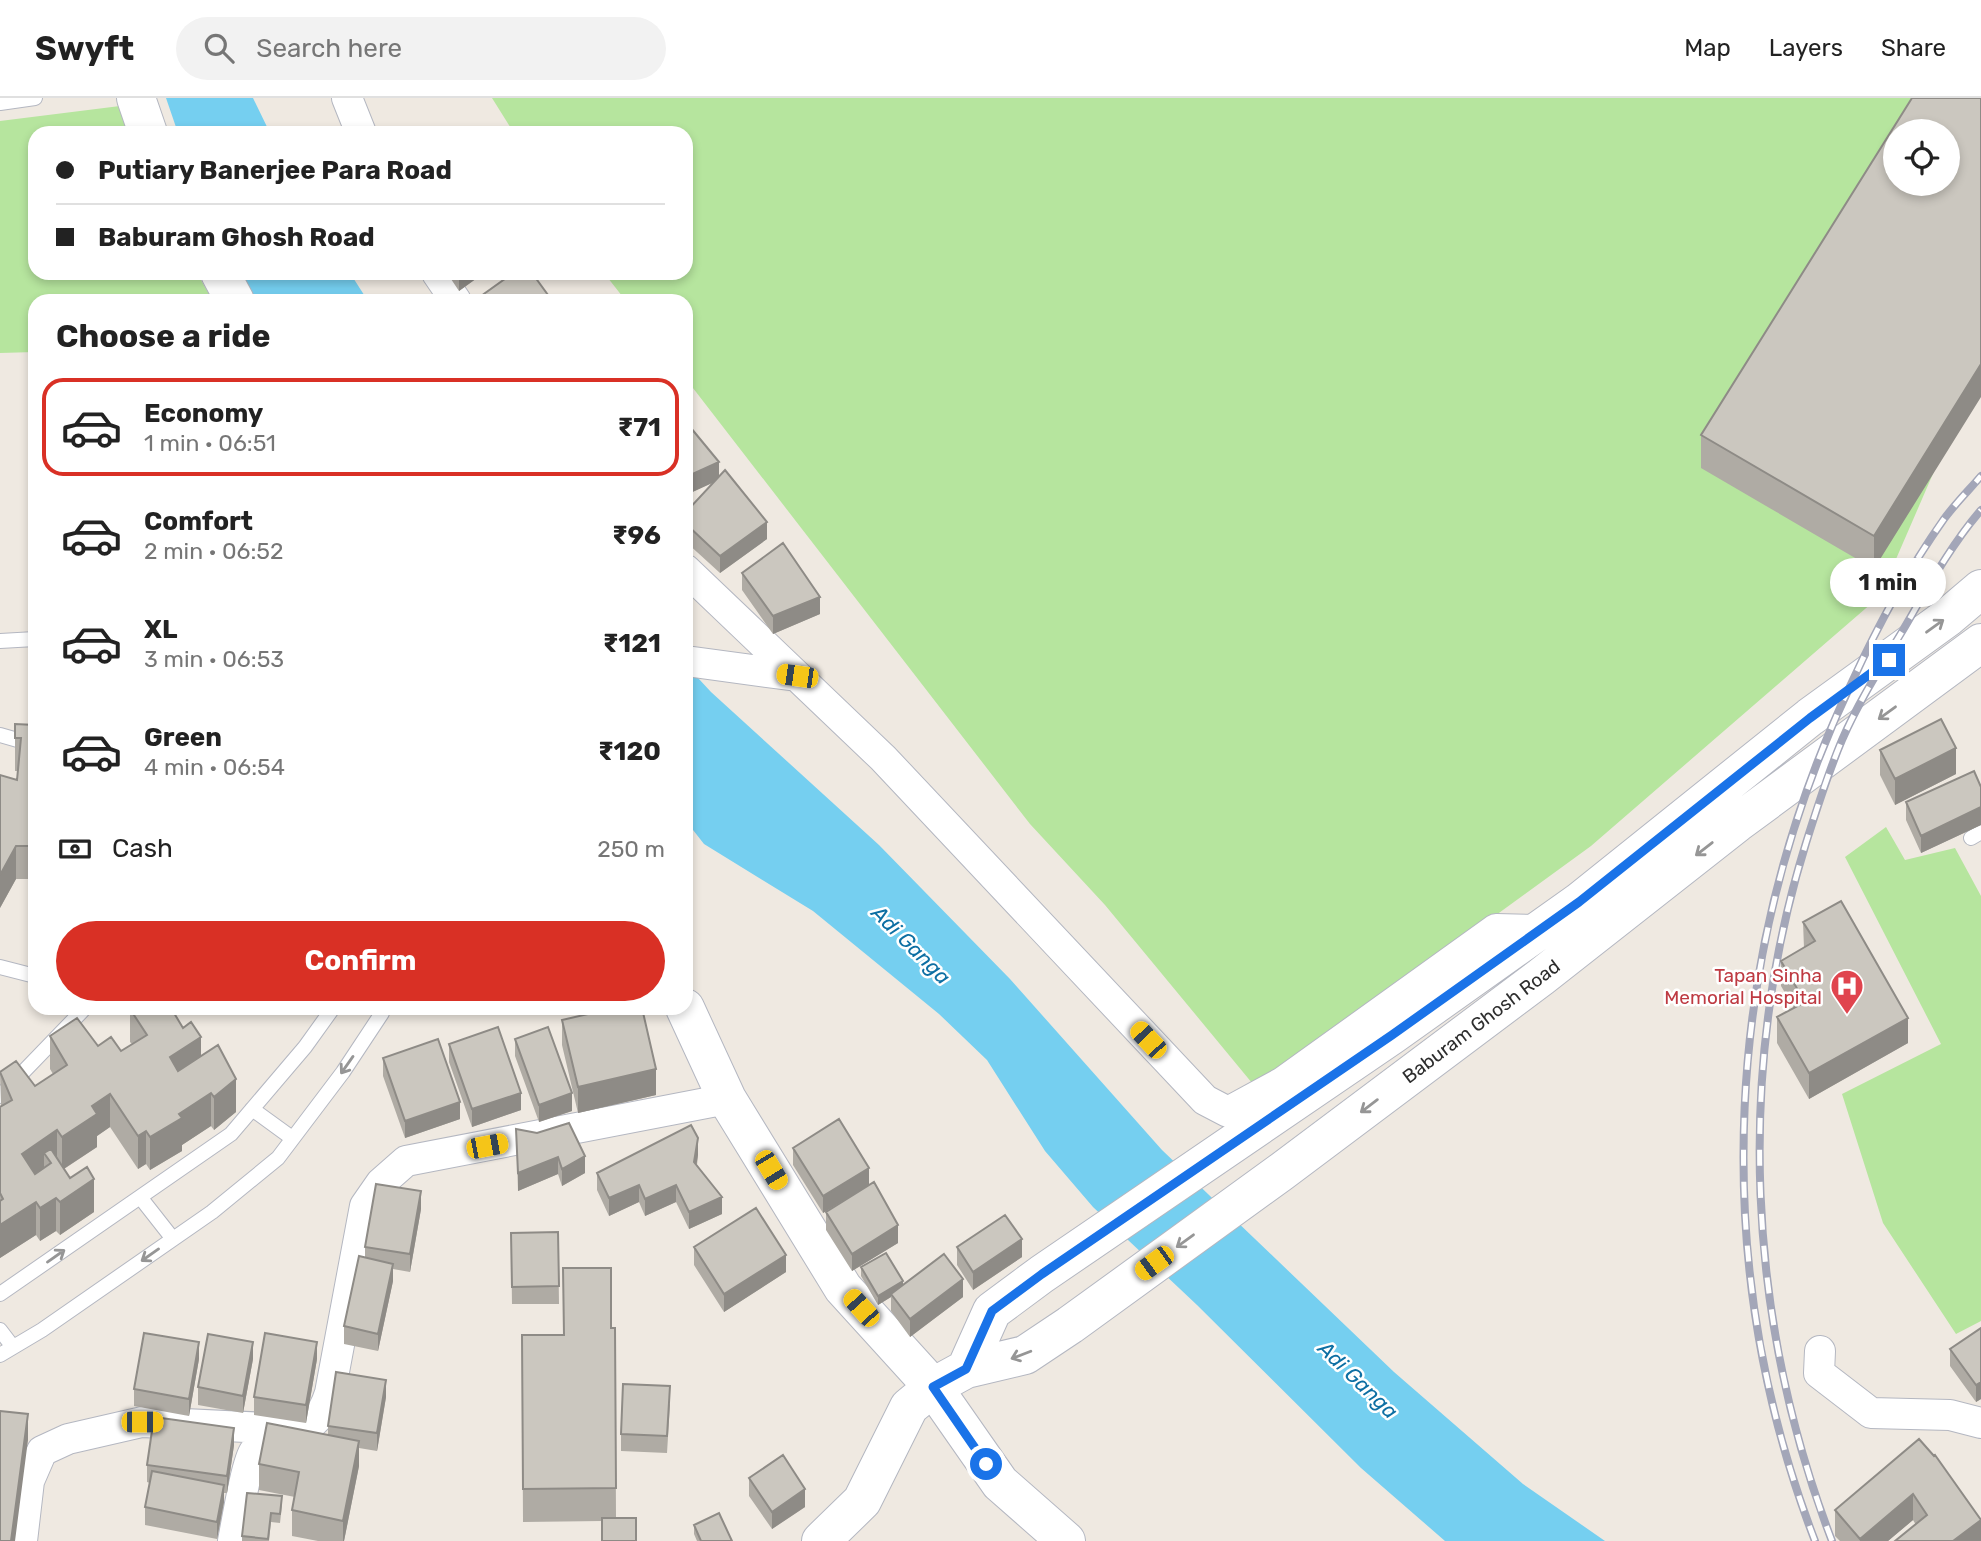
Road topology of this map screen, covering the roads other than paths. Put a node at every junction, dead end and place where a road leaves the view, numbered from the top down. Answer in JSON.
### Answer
{"nodes":[{"id":1,"x":35,"y":98,"type":"edge"},
{"id":2,"x":136,"y":98,"type":"edge"},
{"id":3,"x":347,"y":98,"type":"edge"},
{"id":4,"x":0,"y":103,"type":"edge"},
{"id":5,"x":146,"y":126,"type":"edge"},
{"id":6,"x":358,"y":126,"type":"edge"},
{"id":7,"x":693,"y":576,"type":"edge"},
{"id":8,"x":1981,"y":589,"type":"edge"},
{"id":9,"x":28,"y":639,"type":"edge"},
{"id":10,"x":0,"y":641,"type":"edge"},
{"id":11,"x":1981,"y":643,"type":"edge"},
{"id":12,"x":693,"y":662,"type":"edge"},
{"id":13,"x":797,"y":676,"type":"junction"},
{"id":14,"x":0,"y":735,"type":"edge"},
{"id":15,"x":28,"y":743,"type":"edge"},
{"id":16,"x":1525,"y":940,"type":"junction"},
{"id":17,"x":0,"y":967,"type":"edge"},
{"id":18,"x":28,"y":974,"type":"edge"},
{"id":19,"x":78,"y":1015,"type":"edge"},
{"id":20,"x":328,"y":1015,"type":"edge"},
{"id":21,"x":381,"y":1015,"type":"edge"},
{"id":22,"x":688,"y":1015,"type":"edge"},
{"id":23,"x":0,"y":1096,"type":"edge"},
{"id":24,"x":727,"y":1099,"type":"junction"},
{"id":25,"x":253,"y":1109,"type":"junction"},
{"id":26,"x":292,"y":1138,"type":"junction"},
{"id":27,"x":139,"y":1197,"type":"junction"},
{"id":28,"x":173,"y":1239,"type":"junction"},
{"id":29,"x":0,"y":1294,"type":"edge"},
{"id":30,"x":0,"y":1330,"type":"edge"},
{"id":31,"x":13,"y":1347,"type":"junction"},
{"id":32,"x":1820,"y":1351,"type":"dead end"},
{"id":33,"x":0,"y":1355,"type":"edge"},
{"id":34,"x":966,"y":1369,"type":"junction"},
{"id":35,"x":933,"y":1387,"type":"junction"},
{"id":36,"x":1981,"y":1423,"type":"edge"},
{"id":37,"x":298,"y":1429,"type":"junction"},
{"id":38,"x":22,"y":1541,"type":"edge"},
{"id":39,"x":233,"y":1541,"type":"edge"},
{"id":40,"x":821,"y":1541,"type":"edge"},
{"id":41,"x":1066,"y":1541,"type":"edge"}],
"edges":[{"from":1,"to":4,"type":"lane"},
{"from":2,"to":5,"type":"main road"},
{"from":3,"to":6,"type":"street"},
{"from":7,"to":13,"type":"street"},
{"from":16,"to":8,"type":"main road","name":"Baburam Ghosh Road","one_way":true},
{"from":9,"to":10,"type":"lane"},
{"from":11,"to":34,"type":"main road","name":"Baburam Ghosh Road","one_way":true},
{"from":12,"to":13,"type":"street"},
{"from":13,"to":16,"type":"street"},
{"from":14,"to":15,"type":"lane"},
{"from":16,"to":34,"type":"main road","name":"Baburam Ghosh Road"},
{"from":17,"to":18,"type":"lane"},
{"from":19,"to":23,"type":"lane"},
{"from":20,"to":25,"type":"lane"},
{"from":21,"to":26,"type":"lane","one_way":true},
{"from":22,"to":24,"type":"main road"},
{"from":24,"to":35,"type":"main road"},
{"from":24,"to":37,"type":"street"},
{"from":25,"to":26,"type":"lane"},
{"from":25,"to":27,"type":"lane"},
{"from":26,"to":28,"type":"lane"},
{"from":27,"to":28,"type":"lane"},
{"from":29,"to":27,"type":"lane","one_way":true},
{"from":28,"to":31,"type":"lane","one_way":true},
{"from":30,"to":31,"type":"lane"},
{"from":31,"to":33,"type":"lane"},
{"from":32,"to":36,"type":"street"},
{"from":34,"to":35,"type":"main road","name":"Baburam Ghosh Road"},
{"from":35,"to":40,"type":"main road","name":"Baburam Ghosh Road"},
{"from":35,"to":41,"type":"main road"},
{"from":37,"to":38,"type":"street"},
{"from":37,"to":39,"type":"street"}]}
